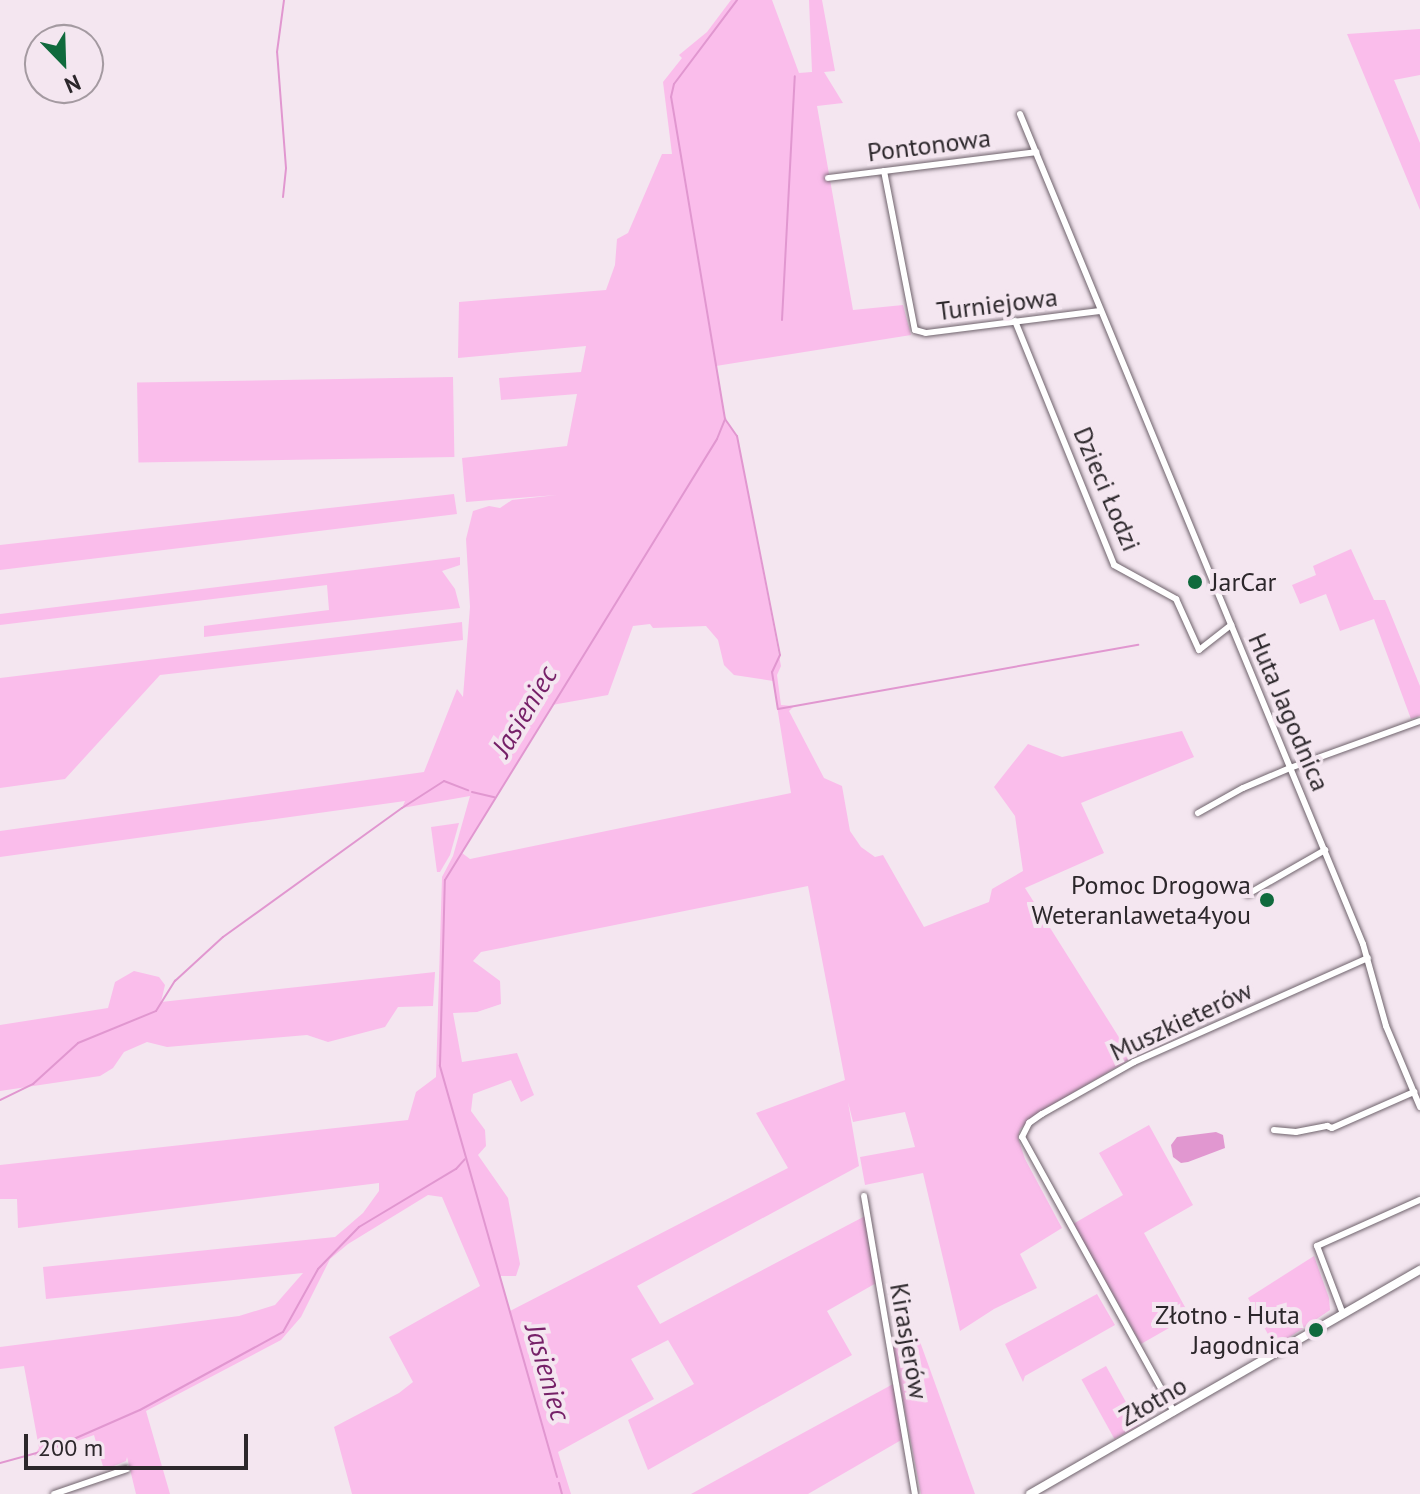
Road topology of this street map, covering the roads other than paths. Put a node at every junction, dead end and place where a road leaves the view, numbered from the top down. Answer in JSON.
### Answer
{"nodes":[{"id":1,"x":1020,"y":114,"type":"dead end"},
{"id":2,"x":1036,"y":152,"type":"junction"},
{"id":3,"x":884,"y":171,"type":"junction"},
{"id":4,"x":828,"y":178,"type":"dead end"},
{"id":5,"x":1101,"y":311,"type":"junction"},
{"id":6,"x":1015,"y":321,"type":"junction"},
{"id":7,"x":1231,"y":625,"type":"junction"},
{"id":8,"x":1420,"y":721,"type":"edge"},
{"id":9,"x":1290,"y":768,"type":"junction"},
{"id":10,"x":1198,"y":813,"type":"dead end"},
{"id":11,"x":1325,"y":850,"type":"junction"},
{"id":12,"x":1248,"y":894,"type":"dead end"},
{"id":13,"x":1368,"y":958,"type":"junction"},
{"id":14,"x":1414,"y":1092,"type":"junction"},
{"id":15,"x":1420,"y":1107,"type":"edge"},
{"id":16,"x":1274,"y":1130,"type":"dead end"},
{"id":17,"x":864,"y":1196,"type":"dead end"},
{"id":18,"x":1420,"y":1200,"type":"edge"},
{"id":19,"x":1420,"y":1270,"type":"edge"},
{"id":20,"x":1343,"y":1314,"type":"junction"},
{"id":21,"x":1174,"y":1412,"type":"junction"},
{"id":22,"x":127,"y":1469,"type":"dead end"},
{"id":23,"x":54,"y":1494,"type":"edge"},
{"id":24,"x":915,"y":1494,"type":"edge"},
{"id":25,"x":1030,"y":1494,"type":"edge"}],
"edges":[{"from":1,"to":2,"type":"street","name":"Huta Jagodnica"},
{"from":2,"to":3,"type":"street","name":"Pontonowa"},
{"from":2,"to":5,"type":"street","name":"Huta Jagodnica"},
{"from":3,"to":4,"type":"street","name":"Pontonowa"},
{"from":3,"to":6,"type":"street","name":"Turniejowa"},
{"from":5,"to":6,"type":"street","name":"Turniejowa"},
{"from":5,"to":7,"type":"street","name":"Huta Jagodnica"},
{"from":6,"to":7,"type":"street","name":"Dzieci Łodzi"},
{"from":7,"to":9,"type":"street","name":"Huta Jagodnica"},
{"from":8,"to":9,"type":"street"},
{"from":9,"to":10,"type":"street"},
{"from":9,"to":11,"type":"street","name":"Huta Jagodnica"},
{"from":11,"to":12,"type":"street"},
{"from":11,"to":13,"type":"street","name":"Huta Jagodnica"},
{"from":13,"to":14,"type":"street","name":"Huta Jagodnica"},
{"from":13,"to":21,"type":"street","name":"Muszkieterów"},
{"from":14,"to":15,"type":"street","name":"Huta Jagodnica"},
{"from":14,"to":16,"type":"street"},
{"from":17,"to":24,"type":"street","name":"Kirasjerów"},
{"from":18,"to":20,"type":"street"},
{"from":19,"to":20,"type":"street","name":"Złotno"},
{"from":20,"to":21,"type":"street","name":"Złotno"},
{"from":21,"to":25,"type":"street","name":"Złotno"},
{"from":22,"to":23,"type":"street"}]}
